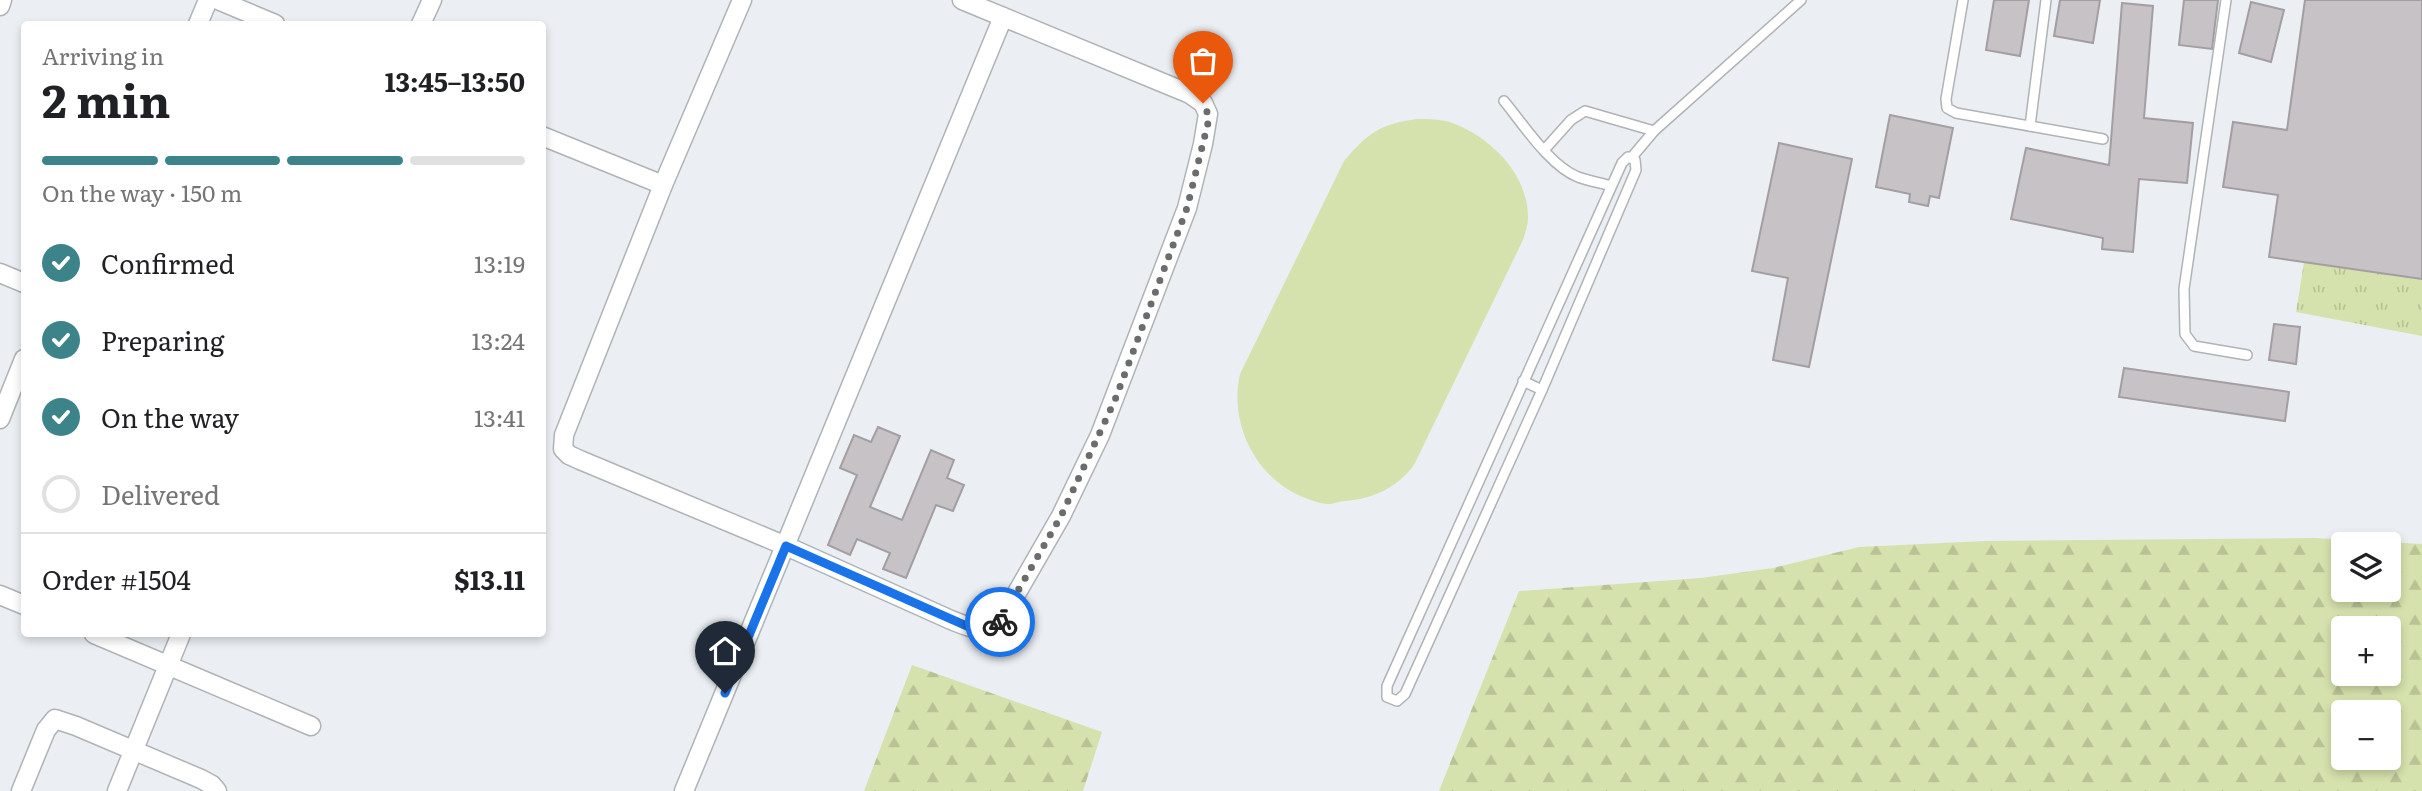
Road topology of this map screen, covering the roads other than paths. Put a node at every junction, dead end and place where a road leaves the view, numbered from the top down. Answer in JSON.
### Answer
{"nodes":[{"id":1,"x":2,"y":0,"type":"edge"},
{"id":2,"x":208,"y":0,"type":"edge"},
{"id":3,"x":218,"y":0,"type":"edge"},
{"id":4,"x":432,"y":0,"type":"edge"},
{"id":5,"x":742,"y":0,"type":"edge"},
{"id":6,"x":962,"y":0,"type":"edge"},
{"id":7,"x":1801,"y":0,"type":"edge"},
{"id":8,"x":1963,"y":0,"type":"edge"},
{"id":9,"x":2046,"y":0,"type":"edge"},
{"id":10,"x":2226,"y":0,"type":"edge"},
{"id":11,"x":0,"y":6,"type":"edge"},
{"id":12,"x":1003,"y":17,"type":"junction"},
{"id":13,"x":199,"y":21,"type":"edge"},
{"id":14,"x":268,"y":21,"type":"edge"},
{"id":15,"x":422,"y":21,"type":"edge"},
{"id":16,"x":1504,"y":101,"type":"dead end"},
{"id":17,"x":2030,"y":126,"type":"junction"},
{"id":18,"x":1654,"y":131,"type":"junction"},
{"id":19,"x":546,"y":138,"type":"edge"},
{"id":20,"x":2103,"y":139,"type":"dead end"},
{"id":21,"x":1545,"y":149,"type":"junction"},
{"id":22,"x":1632,"y":157,"type":"junction"},
{"id":23,"x":663,"y":185,"type":"junction"},
{"id":24,"x":1611,"y":186,"type":"junction"},
{"id":25,"x":0,"y":273,"type":"edge"},
{"id":26,"x":21,"y":283,"type":"edge"},
{"id":27,"x":2247,"y":355,"type":"dead end"},
{"id":28,"x":1523,"y":381,"type":"junction"},
{"id":29,"x":19,"y":388,"type":"edge"},
{"id":30,"x":1542,"y":390,"type":"junction"},
{"id":31,"x":0,"y":419,"type":"edge"},
{"id":32,"x":786,"y":546,"type":"junction"},
{"id":33,"x":0,"y":595,"type":"edge"},
{"id":34,"x":21,"y":604,"type":"edge"},
{"id":35,"x":101,"y":637,"type":"edge"},
{"id":36,"x":180,"y":637,"type":"edge"},
{"id":37,"x":168,"y":664,"type":"junction"},
{"id":38,"x":311,"y":726,"type":"dead end"},
{"id":39,"x":133,"y":751,"type":"junction"},
{"id":40,"x":21,"y":791,"type":"edge"},
{"id":41,"x":117,"y":791,"type":"edge"},
{"id":42,"x":217,"y":791,"type":"edge"},
{"id":43,"x":684,"y":791,"type":"edge"}],
"edges":[{"from":1,"to":11,"type":"street"},
{"from":2,"to":13,"type":"street"},
{"from":3,"to":14,"type":"street"},
{"from":4,"to":15,"type":"street"},
{"from":5,"to":23,"type":"street"},
{"from":6,"to":12,"type":"street"},
{"from":7,"to":18,"type":"lane"},
{"from":8,"to":17,"type":"lane"},
{"from":9,"to":17,"type":"lane"},
{"from":10,"to":27,"type":"lane"},
{"from":12,"to":32,"type":"street"},
{"from":12,"to":32,"type":"street"},
{"from":16,"to":21,"type":"lane"},
{"from":17,"to":20,"type":"lane"},
{"from":18,"to":21,"type":"lane"},
{"from":18,"to":22,"type":"lane"},
{"from":19,"to":23,"type":"street"},
{"from":21,"to":24,"type":"lane"},
{"from":22,"to":24,"type":"lane"},
{"from":22,"to":30,"type":"lane"},
{"from":23,"to":32,"type":"street"},
{"from":24,"to":28,"type":"lane"},
{"from":25,"to":26,"type":"street"},
{"from":28,"to":30,"type":"lane"},
{"from":28,"to":30,"type":"lane"},
{"from":29,"to":31,"type":"street"},
{"from":32,"to":43,"type":"street"},
{"from":33,"to":34,"type":"street"},
{"from":35,"to":37,"type":"street"},
{"from":36,"to":37,"type":"street"},
{"from":37,"to":38,"type":"street"},
{"from":37,"to":39,"type":"street"},
{"from":39,"to":40,"type":"street"},
{"from":39,"to":41,"type":"street"},
{"from":39,"to":42,"type":"street"}]}
